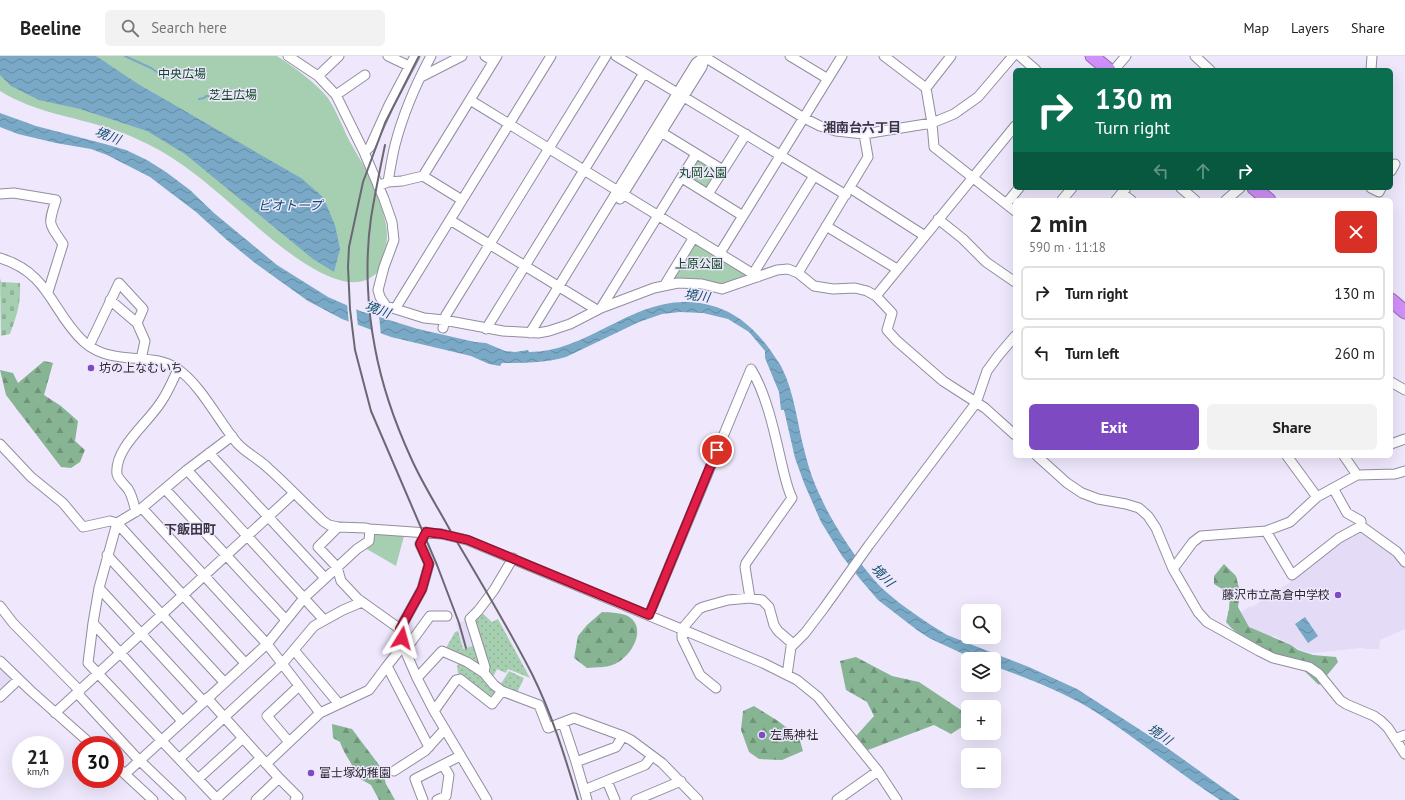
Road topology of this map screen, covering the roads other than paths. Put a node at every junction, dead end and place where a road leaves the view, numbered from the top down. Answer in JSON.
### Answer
{"nodes":[{"id":1,"x":288,"y":56,"type":"edge"},
{"id":2,"x":339,"y":56,"type":"edge"},
{"id":3,"x":415,"y":56,"type":"edge"},
{"id":4,"x":431,"y":56,"type":"edge"},
{"id":5,"x":462,"y":56,"type":"edge"},
{"id":6,"x":485,"y":56,"type":"edge"},
{"id":7,"x":551,"y":56,"type":"edge"},
{"id":8,"x":606,"y":56,"type":"edge"},
{"id":9,"x":616,"y":56,"type":"edge"},
{"id":10,"x":704,"y":56,"type":"edge"},
{"id":11,"x":790,"y":56,"type":"edge"},
{"id":12,"x":842,"y":56,"type":"edge"},
{"id":13,"x":884,"y":56,"type":"edge"},
{"id":14,"x":951,"y":56,"type":"edge"},
{"id":15,"x":1013,"y":56,"type":"edge"},
{"id":16,"x":1020,"y":56,"type":"edge"},
{"id":17,"x":1092,"y":56,"type":"edge"},
{"id":18,"x":1126,"y":56,"type":"edge"},
{"id":19,"x":1195,"y":56,"type":"edge"},
{"id":20,"x":1372,"y":56,"type":"edge"},
{"id":21,"x":386,"y":58,"type":"edge"},
{"id":22,"x":495,"y":58,"type":"edge"},
{"id":23,"x":409,"y":66,"type":"junction"},
{"id":24,"x":1034,"y":68,"type":"edge"},
{"id":25,"x":1107,"y":68,"type":"edge"},
{"id":26,"x":1116,"y":68,"type":"edge"},
{"id":27,"x":1208,"y":68,"type":"edge"},
{"id":28,"x":1371,"y":68,"type":"edge"},
{"id":29,"x":644,"y":73,"type":"junction"},
{"id":30,"x":365,"y":75,"type":"dead end"},
{"id":31,"x":318,"y":76,"type":"junction"},
{"id":32,"x":421,"y":77,"type":"junction"},
{"id":33,"x":828,"y":79,"type":"junction"},
{"id":34,"x":926,"y":88,"type":"junction"},
{"id":35,"x":336,"y":95,"type":"junction"},
{"id":36,"x":680,"y":95,"type":"junction"},
{"id":37,"x":470,"y":100,"type":"junction"},
{"id":38,"x":804,"y":118,"type":"junction"},
{"id":39,"x":932,"y":123,"type":"junction"},
{"id":40,"x":510,"y":124,"type":"junction"},
{"id":41,"x":1013,"y":128,"type":"edge"},
{"id":42,"x":659,"y":131,"type":"junction"},
{"id":43,"x":746,"y":134,"type":"junction"},
{"id":44,"x":864,"y":134,"type":"junction"},
{"id":45,"x":549,"y":148,"type":"junction"},
{"id":46,"x":364,"y":152,"type":"junction"},
{"id":47,"x":696,"y":154,"type":"junction"},
{"id":48,"x":781,"y":155,"type":"junction"},
{"id":49,"x":585,"y":170,"type":"junction"},
{"id":50,"x":723,"y":170,"type":"junction"},
{"id":51,"x":423,"y":176,"type":"junction"},
{"id":52,"x":814,"y":176,"type":"junction"},
{"id":53,"x":682,"y":178,"type":"junction"},
{"id":54,"x":972,"y":178,"type":"junction"},
{"id":55,"x":388,"y":182,"type":"junction"},
{"id":56,"x":378,"y":186,"type":"junction"},
{"id":57,"x":1017,"y":190,"type":"edge"},
{"id":58,"x":1070,"y":190,"type":"edge"},
{"id":59,"x":1183,"y":190,"type":"edge"},
{"id":60,"x":1238,"y":190,"type":"edge"},
{"id":61,"x":1257,"y":190,"type":"edge"},
{"id":62,"x":848,"y":191,"type":"junction"},
{"id":63,"x":621,"y":192,"type":"junction"},
{"id":64,"x":0,"y":194,"type":"edge"},
{"id":65,"x":708,"y":194,"type":"junction"},
{"id":66,"x":1064,"y":198,"type":"edge"},
{"id":67,"x":1193,"y":198,"type":"edge"},
{"id":68,"x":1228,"y":198,"type":"edge"},
{"id":69,"x":1267,"y":198,"type":"edge"},
{"id":70,"x":462,"y":200,"type":"junction"},
{"id":71,"x":1006,"y":204,"type":"junction"},
{"id":72,"x":1013,"y":209,"type":"edge"},
{"id":73,"x":658,"y":215,"type":"junction"},
{"id":74,"x":743,"y":216,"type":"junction"},
{"id":75,"x":938,"y":219,"type":"junction"},
{"id":76,"x":450,"y":220,"type":"junction"},
{"id":77,"x":826,"y":226,"type":"junction"},
{"id":78,"x":925,"y":236,"type":"junction"},
{"id":79,"x":694,"y":237,"type":"junction"},
{"id":80,"x":489,"y":244,"type":"junction"},
{"id":81,"x":720,"y":253,"type":"junction"},
{"id":82,"x":0,"y":258,"type":"edge"},
{"id":83,"x":525,"y":266,"type":"junction"},
{"id":84,"x":897,"y":269,"type":"junction"},
{"id":85,"x":798,"y":273,"type":"junction"},
{"id":86,"x":755,"y":276,"type":"junction"},
{"id":87,"x":1013,"y":281,"type":"edge"},
{"id":88,"x":664,"y":286,"type":"junction"},
{"id":89,"x":561,"y":288,"type":"junction"},
{"id":90,"x":48,"y":292,"type":"junction"},
{"id":91,"x":876,"y":296,"type":"junction"},
{"id":92,"x":110,"y":300,"type":"junction"},
{"id":93,"x":1393,"y":302,"type":"edge"},
{"id":94,"x":395,"y":309,"type":"junction"},
{"id":95,"x":599,"y":309,"type":"junction"},
{"id":96,"x":1405,"y":312,"type":"edge"},
{"id":97,"x":138,"y":323,"type":"junction"},
{"id":98,"x":444,"y":324,"type":"junction"},
{"id":99,"x":486,"y":329,"type":"junction"},
{"id":100,"x":534,"y":333,"type":"junction"},
{"id":101,"x":1013,"y":338,"type":"edge"},
{"id":102,"x":89,"y":346,"type":"junction"},
{"id":103,"x":140,"y":359,"type":"junction"},
{"id":104,"x":178,"y":369,"type":"junction"},
{"id":105,"x":1393,"y":383,"type":"edge"},
{"id":106,"x":1405,"y":390,"type":"edge"},
{"id":107,"x":976,"y":402,"type":"junction"},
{"id":108,"x":1013,"y":433,"type":"edge"},
{"id":109,"x":232,"y":436,"type":"junction"},
{"id":110,"x":1405,"y":439,"type":"edge"},
{"id":111,"x":1393,"y":443,"type":"edge"},
{"id":112,"x":0,"y":444,"type":"edge"},
{"id":113,"x":209,"y":453,"type":"junction"},
{"id":114,"x":1039,"y":458,"type":"edge"},
{"id":115,"x":1288,"y":458,"type":"edge"},
{"id":116,"x":1345,"y":458,"type":"edge"},
{"id":117,"x":186,"y":470,"type":"junction"},
{"id":118,"x":1405,"y":471,"type":"edge"},
{"id":119,"x":1358,"y":475,"type":"junction"},
{"id":120,"x":1333,"y":488,"type":"junction"},
{"id":121,"x":165,"y":489,"type":"junction"},
{"id":122,"x":294,"y":493,"type":"junction"},
{"id":123,"x":1317,"y":497,"type":"junction"},
{"id":124,"x":139,"y":510,"type":"junction"},
{"id":125,"x":268,"y":517,"type":"junction"},
{"id":126,"x":117,"y":523,"type":"junction"},
{"id":127,"x":1361,"y":526,"type":"junction"},
{"id":128,"x":338,"y":527,"type":"junction"},
{"id":129,"x":370,"y":529,"type":"junction"},
{"id":130,"x":1266,"y":531,"type":"junction"},
{"id":131,"x":426,"y":532,"type":"junction"},
{"id":132,"x":248,"y":536,"type":"junction"},
{"id":133,"x":107,"y":555,"type":"junction"},
{"id":134,"x":226,"y":556,"type":"junction"},
{"id":135,"x":513,"y":558,"type":"junction"},
{"id":136,"x":1405,"y":562,"type":"edge"},
{"id":137,"x":337,"y":567,"type":"junction"},
{"id":138,"x":1173,"y":569,"type":"junction"},
{"id":139,"x":205,"y":576,"type":"junction"},
{"id":140,"x":325,"y":578,"type":"junction"},
{"id":141,"x":99,"y":588,"type":"junction"},
{"id":142,"x":183,"y":596,"type":"junction"},
{"id":143,"x":304,"y":598,"type":"junction"},
{"id":144,"x":750,"y":598,"type":"junction"},
{"id":145,"x":362,"y":602,"type":"junction"},
{"id":146,"x":0,"y":606,"type":"edge"},
{"id":147,"x":162,"y":615,"type":"junction"},
{"id":148,"x":649,"y":615,"type":"junction"},
{"id":149,"x":447,"y":616,"type":"dead end"},
{"id":150,"x":286,"y":620,"type":"junction"},
{"id":151,"x":324,"y":620,"type":"junction"},
{"id":152,"x":93,"y":623,"type":"junction"},
{"id":153,"x":400,"y":629,"type":"junction"},
{"id":154,"x":682,"y":629,"type":"junction"},
{"id":155,"x":141,"y":634,"type":"junction"},
{"id":156,"x":267,"y":644,"type":"junction"},
{"id":157,"x":794,"y":644,"type":"junction"},
{"id":158,"x":405,"y":648,"type":"junction"},
{"id":159,"x":294,"y":650,"type":"junction"},
{"id":160,"x":120,"y":653,"type":"junction"},
{"id":161,"x":0,"y":661,"type":"edge"},
{"id":162,"x":245,"y":664,"type":"junction"},
{"id":163,"x":282,"y":664,"type":"junction"},
{"id":164,"x":387,"y":666,"type":"junction"},
{"id":165,"x":484,"y":673,"type":"junction"},
{"id":166,"x":98,"y":674,"type":"junction"},
{"id":167,"x":787,"y":674,"type":"junction"},
{"id":168,"x":417,"y":678,"type":"junction"},
{"id":169,"x":18,"y":680,"type":"junction"},
{"id":170,"x":224,"y":682,"type":"junction"},
{"id":171,"x":299,"y":686,"type":"junction"},
{"id":172,"x":716,"y":688,"type":"dead end"},
{"id":173,"x":502,"y":691,"type":"junction"},
{"id":174,"x":78,"y":692,"type":"junction"},
{"id":175,"x":0,"y":696,"type":"edge"},
{"id":176,"x":205,"y":700,"type":"junction"},
{"id":177,"x":339,"y":704,"type":"junction"},
{"id":178,"x":434,"y":711,"type":"junction"},
{"id":179,"x":55,"y":713,"type":"junction"},
{"id":180,"x":320,"y":713,"type":"junction"},
{"id":181,"x":225,"y":717,"type":"junction"},
{"id":182,"x":182,"y":721,"type":"junction"},
{"id":183,"x":563,"y":723,"type":"junction"},
{"id":184,"x":445,"y":729,"type":"junction"},
{"id":185,"x":1405,"y":735,"type":"edge"},
{"id":186,"x":82,"y":736,"type":"edge"},
{"id":187,"x":623,"y":736,"type":"junction"},
{"id":188,"x":243,"y":738,"type":"junction"},
{"id":189,"x":1395,"y":739,"type":"junction"},
{"id":190,"x":161,"y":741,"type":"junction"},
{"id":191,"x":289,"y":742,"type":"junction"},
{"id":192,"x":429,"y":747,"type":"junction"},
{"id":193,"x":1405,"y":754,"type":"edge"},
{"id":194,"x":460,"y":756,"type":"junction"},
{"id":195,"x":652,"y":756,"type":"junction"},
{"id":196,"x":178,"y":759,"type":"junction"},
{"id":197,"x":139,"y":761,"type":"junction"},
{"id":198,"x":264,"y":761,"type":"junction"},
{"id":199,"x":576,"y":762,"type":"junction"},
{"id":200,"x":443,"y":765,"type":"junction"},
{"id":201,"x":394,"y":771,"type":"dead end"},
{"id":202,"x":878,"y":771,"type":"junction"},
{"id":203,"x":125,"y":774,"type":"joint"},
{"id":204,"x":279,"y":778,"type":"junction"},
{"id":205,"x":198,"y":779,"type":"junction"},
{"id":206,"x":607,"y":781,"type":"junction"},
{"id":207,"x":680,"y":781,"type":"junction"},
{"id":208,"x":584,"y":790,"type":"junction"},
{"id":209,"x":217,"y":799,"type":"edge"},
{"id":210,"x":153,"y":800,"type":"edge"},
{"id":211,"x":181,"y":800,"type":"edge"},
{"id":212,"x":256,"y":800,"type":"edge"},
{"id":213,"x":295,"y":800,"type":"edge"},
{"id":214,"x":423,"y":800,"type":"edge"},
{"id":215,"x":438,"y":800,"type":"edge"},
{"id":216,"x":487,"y":800,"type":"edge"},
{"id":217,"x":587,"y":800,"type":"edge"},
{"id":218,"x":615,"y":800,"type":"edge"},
{"id":219,"x":636,"y":800,"type":"edge"},
{"id":220,"x":698,"y":800,"type":"edge"},
{"id":221,"x":837,"y":800,"type":"edge"},
{"id":222,"x":897,"y":800,"type":"edge"}],
"edges":[{"from":1,"to":31,"type":"street"},
{"from":2,"to":31,"type":"street"},
{"from":3,"to":23,"type":"street"},
{"from":4,"to":32,"type":"street"},
{"from":5,"to":32,"type":"street"},
{"from":6,"to":22,"type":"street"},
{"from":7,"to":40,"type":"street"},
{"from":8,"to":45,"type":"street"},
{"from":9,"to":29,"type":"street"},
{"from":10,"to":36,"type":"street"},
{"from":10,"to":38,"type":"street"},
{"from":11,"to":33,"type":"street"},
{"from":12,"to":33,"type":"street"},
{"from":13,"to":34,"type":"street"},
{"from":14,"to":34,"type":"street"},
{"from":15,"to":39,"type":"street"},
{"from":16,"to":24,"type":"street"},
{"from":17,"to":25,"type":"highway"},
{"from":18,"to":26,"type":"street"},
{"from":19,"to":27,"type":"street"},
{"from":20,"to":28,"type":"street"},
{"from":21,"to":23,"type":"street"},
{"from":22,"to":37,"type":"street"},
{"from":23,"to":46,"type":"street"},
{"from":29,"to":36,"type":"street"},
{"from":29,"to":49,"type":"street"},
{"from":30,"to":35,"type":"street"},
{"from":31,"to":35,"type":"street"},
{"from":32,"to":55,"type":"street"},
{"from":33,"to":38,"type":"street"},
{"from":34,"to":39,"type":"street"},
{"from":35,"to":46,"type":"street"},
{"from":36,"to":42,"type":"street"},
{"from":36,"to":43,"type":"street"},
{"from":37,"to":40,"type":"street"},
{"from":37,"to":51,"type":"street"},
{"from":38,"to":44,"type":"street"},
{"from":38,"to":48,"type":"street"},
{"from":39,"to":44,"type":"street"},
{"from":39,"to":54,"type":"street"},
{"from":40,"to":45,"type":"street"},
{"from":40,"to":70,"type":"street"},
{"from":41,"to":54,"type":"street"},
{"from":42,"to":47,"type":"street"},
{"from":42,"to":63,"type":"street"},
{"from":43,"to":48,"type":"street"},
{"from":43,"to":50,"type":"street"},
{"from":44,"to":62,"type":"street"},
{"from":45,"to":49,"type":"street"},
{"from":45,"to":80,"type":"street"},
{"from":46,"to":56,"type":"street"},
{"from":47,"to":50,"type":"street"},
{"from":47,"to":53,"type":"street"},
{"from":48,"to":52,"type":"street"},
{"from":48,"to":74,"type":"street"},
{"from":49,"to":63,"type":"street"},
{"from":49,"to":83,"type":"street"},
{"from":50,"to":65,"type":"street"},
{"from":51,"to":55,"type":"street"},
{"from":51,"to":70,"type":"street"},
{"from":52,"to":62,"type":"street"},
{"from":52,"to":86,"type":"street"},
{"from":53,"to":65,"type":"street"},
{"from":53,"to":73,"type":"street"},
{"from":54,"to":71,"type":"street"},
{"from":54,"to":75,"type":"street"},
{"from":55,"to":56,"type":"street"},
{"from":56,"to":94,"type":"street"},
{"from":57,"to":71,"type":"street"},
{"from":58,"to":66,"type":"street"},
{"from":59,"to":67,"type":"street"},
{"from":60,"to":68,"type":"street"},
{"from":61,"to":69,"type":"highway"},
{"from":62,"to":77,"type":"street"},
{"from":62,"to":78,"type":"street"},
{"from":63,"to":73,"type":"street"},
{"from":63,"to":89,"type":"street"},
{"from":64,"to":90,"type":"street"},
{"from":65,"to":74,"type":"street"},
{"from":70,"to":76,"type":"street"},
{"from":71,"to":72,"type":"street"},
{"from":73,"to":79,"type":"street"},
{"from":73,"to":95,"type":"street"},
{"from":74,"to":81,"type":"street"},
{"from":75,"to":78,"type":"street"},
{"from":75,"to":87,"type":"street"},
{"from":76,"to":80,"type":"street"},
{"from":76,"to":94,"type":"street"},
{"from":77,"to":84,"type":"street"},
{"from":77,"to":85,"type":"street"},
{"from":78,"to":84,"type":"street"},
{"from":79,"to":81,"type":"street"},
{"from":79,"to":88,"type":"street"},
{"from":80,"to":83,"type":"street"},
{"from":80,"to":98,"type":"street"},
{"from":81,"to":86,"type":"street"},
{"from":82,"to":90,"type":"street"},
{"from":83,"to":89,"type":"street"},
{"from":83,"to":99,"type":"street"},
{"from":84,"to":91,"type":"street"},
{"from":85,"to":86,"type":"street"},
{"from":85,"to":91,"type":"street"},
{"from":86,"to":88,"type":"street"},
{"from":88,"to":95,"type":"street"},
{"from":89,"to":95,"type":"street"},
{"from":89,"to":100,"type":"street"},
{"from":90,"to":102,"type":"street"},
{"from":91,"to":107,"type":"street"},
{"from":92,"to":97,"type":"street"},
{"from":92,"to":97,"type":"street"},
{"from":92,"to":102,"type":"street"},
{"from":93,"to":96,"type":"highway"},
{"from":94,"to":98,"type":"street"},
{"from":95,"to":100,"type":"street"},
{"from":97,"to":103,"type":"street"},
{"from":98,"to":99,"type":"street"},
{"from":99,"to":100,"type":"street"},
{"from":101,"to":107,"type":"street"},
{"from":102,"to":103,"type":"street"},
{"from":103,"to":104,"type":"street"},
{"from":104,"to":109,"type":"street"},
{"from":104,"to":124,"type":"street"},
{"from":105,"to":106,"type":"street"},
{"from":107,"to":108,"type":"street"},
{"from":107,"to":157,"type":"street"},
{"from":109,"to":113,"type":"street"},
{"from":109,"to":122,"type":"street"},
{"from":110,"to":111,"type":"street"},
{"from":112,"to":126,"type":"street"},
{"from":113,"to":117,"type":"street"},
{"from":113,"to":125,"type":"street"},
{"from":114,"to":138,"type":"street"},
{"from":115,"to":123,"type":"street"},
{"from":116,"to":119,"type":"street"},
{"from":117,"to":121,"type":"street"},
{"from":117,"to":132,"type":"street"},
{"from":118,"to":119,"type":"street"},
{"from":119,"to":120,"type":"street"},
{"from":120,"to":123,"type":"street"},
{"from":120,"to":127,"type":"street"},
{"from":121,"to":124,"type":"street"},
{"from":121,"to":134,"type":"street"},
{"from":122,"to":125,"type":"street"},
{"from":122,"to":128,"type":"street"},
{"from":123,"to":130,"type":"street"},
{"from":124,"to":126,"type":"street"},
{"from":124,"to":139,"type":"street"},
{"from":125,"to":132,"type":"street"},
{"from":125,"to":140,"type":"street"},
{"from":126,"to":133,"type":"street"},
{"from":126,"to":142,"type":"street"},
{"from":127,"to":130,"type":"street"},
{"from":127,"to":136,"type":"street"},
{"from":128,"to":129,"type":"street"},
{"from":128,"to":137,"type":"street"},
{"from":129,"to":131,"type":"street"},
{"from":129,"to":137,"type":"street"},
{"from":130,"to":138,"type":"street"},
{"from":131,"to":135,"type":"street"},
{"from":131,"to":153,"type":"street"},
{"from":132,"to":134,"type":"street"},
{"from":132,"to":143,"type":"street"},
{"from":133,"to":141,"type":"street"},
{"from":133,"to":147,"type":"street"},
{"from":134,"to":139,"type":"street"},
{"from":134,"to":150,"type":"street"},
{"from":135,"to":148,"type":"street"},
{"from":135,"to":165,"type":"street"},
{"from":137,"to":140,"type":"street"},
{"from":137,"to":145,"type":"street"},
{"from":138,"to":189,"type":"street"},
{"from":139,"to":142,"type":"street"},
{"from":139,"to":156,"type":"street"},
{"from":140,"to":143,"type":"street"},
{"from":141,"to":152,"type":"street"},
{"from":141,"to":155,"type":"street"},
{"from":142,"to":147,"type":"street"},
{"from":142,"to":162,"type":"street"},
{"from":143,"to":150,"type":"street"},
{"from":143,"to":151,"type":"street"},
{"from":144,"to":148,"type":"street"},
{"from":144,"to":154,"type":"street"},
{"from":144,"to":157,"type":"street"},
{"from":145,"to":151,"type":"street"},
{"from":145,"to":153,"type":"street"},
{"from":146,"to":174,"type":"street"},
{"from":147,"to":155,"type":"street"},
{"from":147,"to":170,"type":"street"},
{"from":148,"to":154,"type":"street"},
{"from":149,"to":158,"type":"street"},
{"from":150,"to":156,"type":"street"},
{"from":151,"to":159,"type":"street"},
{"from":152,"to":160,"type":"street"},
{"from":152,"to":166,"type":"street"},
{"from":153,"to":158,"type":"street"},
{"from":154,"to":167,"type":"street"},
{"from":154,"to":172,"type":"street"},
{"from":155,"to":160,"type":"street"},
{"from":155,"to":176,"type":"street"},
{"from":156,"to":162,"type":"street"},
{"from":156,"to":163,"type":"street"},
{"from":157,"to":167,"type":"street"},
{"from":158,"to":164,"type":"street"},
{"from":158,"to":168,"type":"street"},
{"from":159,"to":163,"type":"street"},
{"from":159,"to":177,"type":"street"},
{"from":160,"to":166,"type":"street"},
{"from":160,"to":182,"type":"street"},
{"from":161,"to":169,"type":"street"},
{"from":162,"to":170,"type":"street"},
{"from":163,"to":171,"type":"street"},
{"from":163,"to":181,"type":"street"},
{"from":164,"to":177,"type":"street"},
{"from":164,"to":192,"type":"street"},
{"from":165,"to":168,"type":"street"},
{"from":165,"to":173,"type":"street"},
{"from":166,"to":174,"type":"street"},
{"from":166,"to":190,"type":"street"},
{"from":167,"to":202,"type":"street"},
{"from":168,"to":178,"type":"street"},
{"from":169,"to":175,"type":"street"},
{"from":169,"to":179,"type":"street"},
{"from":170,"to":176,"type":"street"},
{"from":171,"to":180,"type":"street"},
{"from":171,"to":191,"type":"street"},
{"from":173,"to":178,"type":"street"},
{"from":173,"to":183,"type":"street"},
{"from":174,"to":179,"type":"street"},
{"from":174,"to":197,"type":"street"},
{"from":176,"to":181,"type":"street"},
{"from":176,"to":182,"type":"street"},
{"from":177,"to":180,"type":"street"},
{"from":178,"to":184,"type":"street"},
{"from":179,"to":186,"type":"street"},
{"from":180,"to":191,"type":"street"},
{"from":181,"to":188,"type":"street"},
{"from":181,"to":196,"type":"street"},
{"from":182,"to":190,"type":"street"},
{"from":183,"to":187,"type":"street"},
{"from":183,"to":199,"type":"street"},
{"from":184,"to":192,"type":"street"},
{"from":184,"to":194,"type":"street"},
{"from":185,"to":189,"type":"street"},
{"from":187,"to":195,"type":"street"},
{"from":187,"to":199,"type":"street"},
{"from":188,"to":198,"type":"street"},
{"from":188,"to":205,"type":"street"},
{"from":189,"to":193,"type":"street"},
{"from":190,"to":196,"type":"street"},
{"from":190,"to":197,"type":"street"},
{"from":191,"to":198,"type":"street"},
{"from":192,"to":201,"type":"street"},
{"from":194,"to":200,"type":"street"},
{"from":194,"to":216,"type":"street"},
{"from":195,"to":206,"type":"street"},
{"from":195,"to":207,"type":"street"},
{"from":196,"to":205,"type":"street"},
{"from":197,"to":203,"type":"street"},
{"from":197,"to":211,"type":"street"},
{"from":198,"to":204,"type":"street"},
{"from":198,"to":209,"type":"street"},
{"from":199,"to":208,"type":"street"},
{"from":200,"to":214,"type":"street"},
{"from":200,"to":215,"type":"street"},
{"from":202,"to":221,"type":"street"},
{"from":202,"to":222,"type":"street"},
{"from":203,"to":210,"type":"street"},
{"from":204,"to":212,"type":"street"},
{"from":204,"to":213,"type":"street"},
{"from":205,"to":209,"type":"street"},
{"from":206,"to":208,"type":"street"},
{"from":206,"to":218,"type":"street"},
{"from":207,"to":219,"type":"street"},
{"from":207,"to":220,"type":"street"},
{"from":208,"to":217,"type":"street"}]}
